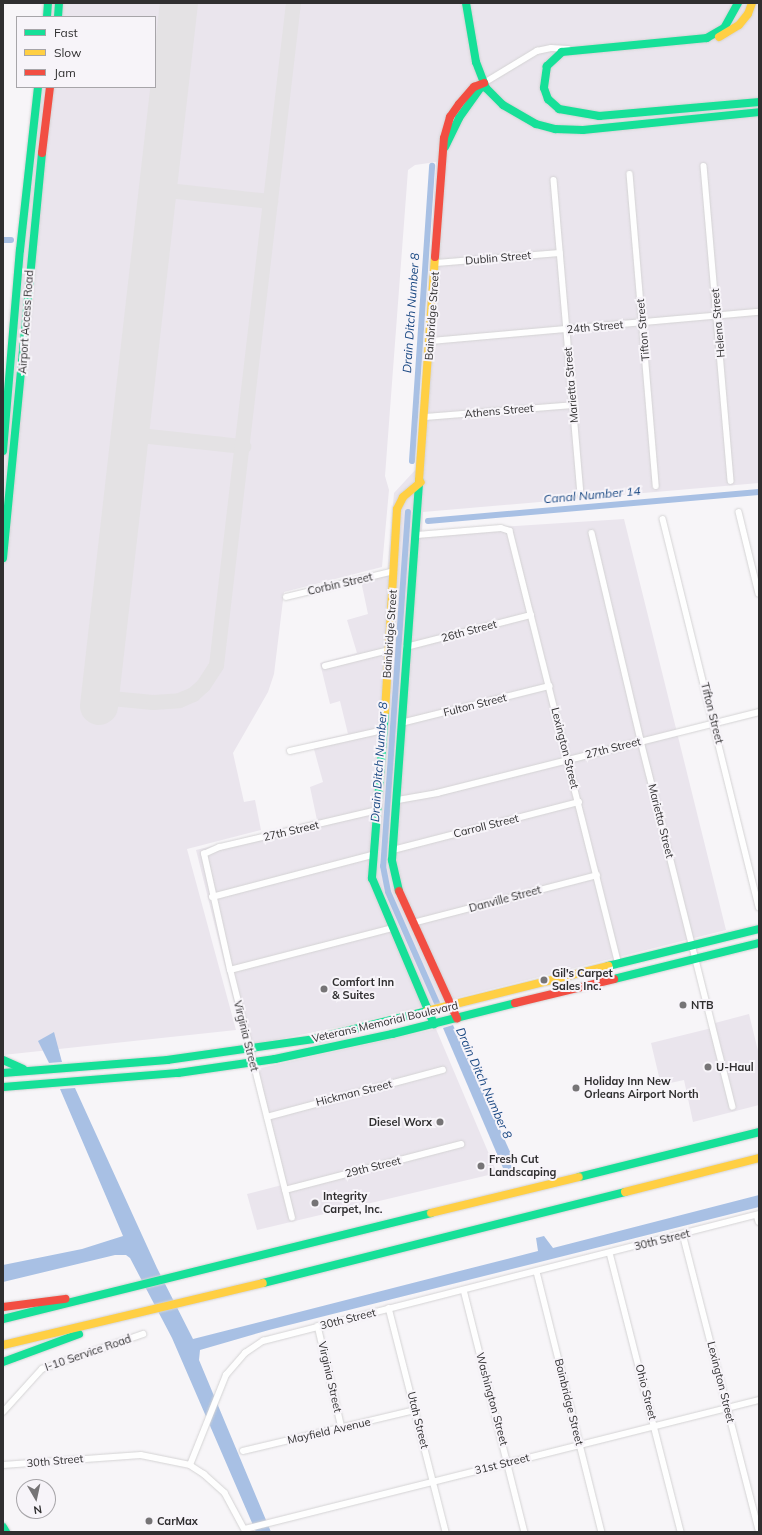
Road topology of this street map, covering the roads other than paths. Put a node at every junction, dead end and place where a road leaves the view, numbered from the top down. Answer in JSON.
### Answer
{"nodes":[{"id":1,"x":48,"y":3,"type":"edge"},
{"id":2,"x":60,"y":3,"type":"edge"},
{"id":3,"x":466,"y":3,"type":"edge"},
{"id":4,"x":738,"y":3,"type":"edge"},
{"id":5,"x":752,"y":3,"type":"edge"},
{"id":6,"x":47,"y":16,"type":"edge"},
{"id":7,"x":58,"y":16,"type":"edge"},
{"id":8,"x":684,"y":40,"type":"junction"},
{"id":9,"x":571,"y":50,"type":"junction"},
{"id":10,"x":484,"y":83,"type":"junction"},
{"id":11,"x":38,"y":88,"type":"edge"},
{"id":12,"x":50,"y":88,"type":"edge"},
{"id":13,"x":759,"y":102,"type":"edge"},
{"id":14,"x":759,"y":112,"type":"edge"},
{"id":15,"x":704,"y":166,"type":"dead end"},
{"id":16,"x":630,"y":174,"type":"dead end"},
{"id":17,"x":554,"y":180,"type":"dead end"},
{"id":18,"x":560,"y":253,"type":"junction"},
{"id":19,"x":436,"y":263,"type":"junction"},
{"id":20,"x":759,"y":312,"type":"edge"},
{"id":21,"x":717,"y":316,"type":"junction"},
{"id":22,"x":642,"y":322,"type":"junction"},
{"id":23,"x":566,"y":329,"type":"junction"},
{"id":24,"x":431,"y":341,"type":"junction"},
{"id":25,"x":573,"y":405,"type":"junction"},
{"id":26,"x":425,"y":417,"type":"junction"},
{"id":27,"x":3,"y":451,"type":"edge"},
{"id":28,"x":731,"y":481,"type":"dead end"},
{"id":29,"x":421,"y":482,"type":"junction"},
{"id":30,"x":656,"y":486,"type":"dead end"},
{"id":31,"x":581,"y":494,"type":"dead end"},
{"id":32,"x":739,"y":512,"type":"dead end"},
{"id":33,"x":663,"y":519,"type":"dead end"},
{"id":34,"x":592,"y":533,"type":"dead end"},
{"id":35,"x":416,"y":535,"type":"junction"},
{"id":36,"x":3,"y":558,"type":"edge"},
{"id":37,"x":394,"y":571,"type":"junction"},
{"id":38,"x":759,"y":594,"type":"edge"},
{"id":39,"x":286,"y":597,"type":"dead end"},
{"id":40,"x":531,"y":615,"type":"junction"},
{"id":41,"x":406,"y":647,"type":"junction"},
{"id":42,"x":389,"y":650,"type":"junction"},
{"id":43,"x":325,"y":666,"type":"dead end"},
{"id":44,"x":549,"y":686,"type":"junction"},
{"id":45,"x":759,"y":712,"type":"edge"},
{"id":46,"x":401,"y":723,"type":"junction"},
{"id":47,"x":715,"y":723,"type":"junction"},
{"id":48,"x":384,"y":730,"type":"junction"},
{"id":49,"x":641,"y":741,"type":"junction"},
{"id":50,"x":290,"y":751,"type":"dead end"},
{"id":51,"x":568,"y":760,"type":"junction"},
{"id":52,"x":398,"y":800,"type":"junction"},
{"id":53,"x":579,"y":802,"type":"junction"},
{"id":54,"x":378,"y":810,"type":"junction"},
{"id":55,"x":393,"y":850,"type":"junction"},
{"id":56,"x":204,"y":853,"type":"joint"},
{"id":57,"x":372,"y":855,"type":"junction"},
{"id":58,"x":597,"y":875,"type":"junction"},
{"id":59,"x":212,"y":896,"type":"junction"},
{"id":60,"x":759,"y":906,"type":"edge"},
{"id":61,"x":413,"y":923,"type":"junction"},
{"id":62,"x":392,"y":928,"type":"junction"},
{"id":63,"x":759,"y":929,"type":"edge"},
{"id":64,"x":759,"y":943,"type":"edge"},
{"id":65,"x":693,"y":947,"type":"junction"},
{"id":66,"x":696,"y":960,"type":"junction"},
{"id":67,"x":619,"y":966,"type":"junction"},
{"id":68,"x":230,"y":970,"type":"junction"},
{"id":69,"x":451,"y":1006,"type":"junction"},
{"id":70,"x":428,"y":1012,"type":"junction"},
{"id":71,"x":457,"y":1018,"type":"junction"},
{"id":72,"x":434,"y":1024,"type":"junction"},
{"id":73,"x":251,"y":1049,"type":"junction"},
{"id":74,"x":3,"y":1060,"type":"edge"},
{"id":75,"x":160,"y":1060,"type":"junction"},
{"id":76,"x":253,"y":1063,"type":"junction"},
{"id":77,"x":68,"y":1068,"type":"junction"},
{"id":78,"x":443,"y":1070,"type":"dead end"},
{"id":79,"x":30,"y":1071,"type":"junction"},
{"id":80,"x":3,"y":1073,"type":"edge"},
{"id":81,"x":111,"y":1078,"type":"junction"},
{"id":82,"x":62,"y":1083,"type":"junction"},
{"id":83,"x":3,"y":1087,"type":"edge"},
{"id":84,"x":733,"y":1107,"type":"dead end"},
{"id":85,"x":267,"y":1117,"type":"junction"},
{"id":86,"x":759,"y":1132,"type":"edge"},
{"id":87,"x":461,"y":1144,"type":"dead end"},
{"id":88,"x":759,"y":1158,"type":"edge"},
{"id":89,"x":285,"y":1190,"type":"junction"},
{"id":90,"x":758,"y":1215,"type":"edge"},
{"id":91,"x":292,"y":1218,"type":"dead end"},
{"id":92,"x":759,"y":1222,"type":"edge"},
{"id":93,"x":683,"y":1234,"type":"junction"},
{"id":94,"x":610,"y":1253,"type":"junction"},
{"id":95,"x":537,"y":1272,"type":"junction"},
{"id":96,"x":126,"y":1290,"type":"junction"},
{"id":97,"x":464,"y":1290,"type":"junction"},
{"id":98,"x":3,"y":1307,"type":"edge"},
{"id":99,"x":389,"y":1308,"type":"junction"},
{"id":100,"x":136,"y":1315,"type":"junction"},
{"id":101,"x":3,"y":1319,"type":"edge"},
{"id":102,"x":318,"y":1326,"type":"junction"},
{"id":103,"x":143,"y":1334,"type":"dead end"},
{"id":104,"x":3,"y":1345,"type":"edge"},
{"id":105,"x":3,"y":1362,"type":"edge"},
{"id":106,"x":759,"y":1400,"type":"edge"},
{"id":107,"x":728,"y":1408,"type":"junction"},
{"id":108,"x":415,"y":1410,"type":"junction"},
{"id":109,"x":3,"y":1412,"type":"edge"},
{"id":110,"x":654,"y":1426,"type":"junction"},
{"id":111,"x":342,"y":1428,"type":"junction"},
{"id":112,"x":580,"y":1445,"type":"junction"},
{"id":113,"x":243,"y":1451,"type":"dead end"},
{"id":114,"x":508,"y":1462,"type":"junction"},
{"id":115,"x":3,"y":1465,"type":"edge"},
{"id":116,"x":190,"y":1465,"type":"junction"},
{"id":117,"x":433,"y":1481,"type":"junction"},
{"id":118,"x":3,"y":1527,"type":"edge"},
{"id":119,"x":247,"y":1530,"type":"edge"},
{"id":120,"x":759,"y":1530,"type":"edge"},
{"id":121,"x":6,"y":1532,"type":"edge"},
{"id":122,"x":446,"y":1532,"type":"edge"},
{"id":123,"x":525,"y":1532,"type":"edge"},
{"id":124,"x":602,"y":1532,"type":"edge"},
{"id":125,"x":681,"y":1532,"type":"edge"}],
"edges":[{"from":1,"to":6,"type":"main road"},
{"from":2,"to":7,"type":"main road"},
{"from":3,"to":10,"type":"main road"},
{"from":4,"to":8,"type":"main road"},
{"from":5,"to":8,"type":"main road"},
{"from":8,"to":9,"type":"main road"},
{"from":9,"to":10,"type":"street"},
{"from":9,"to":13,"type":"main road"},
{"from":10,"to":14,"type":"main road"},
{"from":10,"to":19,"type":"main road","name":"Bainbridge Street"},
{"from":11,"to":27,"type":"main road","name":"Airport Access Road"},
{"from":12,"to":36,"type":"main road","name":"Airport Access Road"},
{"from":15,"to":21,"type":"street","name":"Helena Street"},
{"from":16,"to":22,"type":"street","name":"Tifton Street"},
{"from":17,"to":18,"type":"street","name":"Marietta Street"},
{"from":18,"to":19,"type":"street","name":"Dublin Street"},
{"from":18,"to":23,"type":"street","name":"Marietta Street"},
{"from":19,"to":24,"type":"main road","name":"Bainbridge Street"},
{"from":20,"to":21,"type":"street","name":"24th Street"},
{"from":21,"to":22,"type":"street","name":"24th Street"},
{"from":21,"to":28,"type":"street","name":"Helena Street"},
{"from":22,"to":23,"type":"street","name":"24th Street"},
{"from":22,"to":30,"type":"street","name":"Tifton Street"},
{"from":23,"to":24,"type":"street","name":"24th Street"},
{"from":23,"to":25,"type":"street","name":"Marietta Street"},
{"from":24,"to":26,"type":"main road","name":"Bainbridge Street"},
{"from":25,"to":26,"type":"street","name":"Athens Street"},
{"from":25,"to":31,"type":"street","name":"Marietta Street"},
{"from":26,"to":29,"type":"main road","name":"Bainbridge Street"},
{"from":29,"to":35,"type":"main road","name":"Bainbridge Street"},
{"from":29,"to":37,"type":"main road","name":"Bainbridge Street"},
{"from":32,"to":38,"type":"street"},
{"from":33,"to":47,"type":"street","name":"Tifton Street"},
{"from":34,"to":49,"type":"street","name":"Marietta Street"},
{"from":35,"to":40,"type":"street","name":"Lexington Street"},
{"from":35,"to":41,"type":"main road","name":"Bainbridge Street"},
{"from":37,"to":39,"type":"street","name":"Corbin Street"},
{"from":37,"to":42,"type":"main road","name":"Bainbridge Street"},
{"from":40,"to":41,"type":"street","name":"26th Street"},
{"from":40,"to":44,"type":"street","name":"Lexington Street"},
{"from":41,"to":46,"type":"main road","name":"Bainbridge Street"},
{"from":42,"to":43,"type":"street"},
{"from":42,"to":48,"type":"main road","name":"Bainbridge Street"},
{"from":44,"to":46,"type":"street","name":"Fulton Street"},
{"from":44,"to":51,"type":"street","name":"Lexington Street"},
{"from":45,"to":47,"type":"street","name":"27th Street"},
{"from":46,"to":52,"type":"main road","name":"Bainbridge Street"},
{"from":47,"to":49,"type":"street","name":"27th Street"},
{"from":47,"to":60,"type":"street","name":"Tifton Street"},
{"from":48,"to":50,"type":"street"},
{"from":48,"to":54,"type":"main road","name":"Bainbridge Street"},
{"from":49,"to":51,"type":"street","name":"27th Street"},
{"from":49,"to":65,"type":"street","name":"Marietta Street"},
{"from":51,"to":52,"type":"street","name":"27th Street"},
{"from":51,"to":53,"type":"street","name":"Lexington Street"},
{"from":52,"to":55,"type":"main road","name":"Bainbridge Street"},
{"from":53,"to":55,"type":"street","name":"Carroll Street"},
{"from":53,"to":58,"type":"street","name":"Lexington Street"},
{"from":54,"to":56,"type":"street","name":"27th Street"},
{"from":54,"to":57,"type":"main road","name":"Bainbridge Street"},
{"from":55,"to":61,"type":"main road","name":"Bainbridge Street"},
{"from":56,"to":59,"type":"street","name":"Virginia Street"},
{"from":57,"to":59,"type":"street"},
{"from":57,"to":62,"type":"main road","name":"Bainbridge Street"},
{"from":58,"to":61,"type":"street","name":"Danville Street"},
{"from":58,"to":67,"type":"street","name":"Lexington Street"},
{"from":59,"to":68,"type":"street","name":"Virginia Street"},
{"from":61,"to":69,"type":"main road","name":"Bainbridge Street"},
{"from":62,"to":68,"type":"street"},
{"from":62,"to":70,"type":"main road","name":"Bainbridge Street"},
{"from":63,"to":65,"type":"main road","name":"Veterans Memorial Boulevard"},
{"from":64,"to":66,"type":"main road","name":"Veterans Memorial Boulevard"},
{"from":65,"to":66,"type":"street","name":"Marietta Street"},
{"from":65,"to":67,"type":"main road","name":"Veterans Memorial Boulevard"},
{"from":66,"to":71,"type":"main road","name":"Veterans Memorial Boulevard"},
{"from":66,"to":84,"type":"street","name":"Marietta Street"},
{"from":67,"to":69,"type":"main road","name":"Veterans Memorial Boulevard"},
{"from":68,"to":73,"type":"street","name":"Virginia Street"},
{"from":69,"to":70,"type":"main road","name":"Veterans Memorial Boulevard"},
{"from":69,"to":71,"type":"main road","name":"Bainbridge Street"},
{"from":70,"to":72,"type":"main road","name":"Bainbridge Street"},
{"from":70,"to":73,"type":"main road","name":"Veterans Memorial Boulevard"},
{"from":71,"to":72,"type":"main road","name":"Veterans Memorial Boulevard"},
{"from":72,"to":76,"type":"main road","name":"Veterans Memorial Boulevard"},
{"from":73,"to":75,"type":"main road","name":"Veterans Memorial Boulevard"},
{"from":73,"to":76,"type":"street","name":"Virginia Street"},
{"from":74,"to":79,"type":"main road"},
{"from":75,"to":77,"type":"main road","name":"Veterans Memorial Boulevard"},
{"from":75,"to":81,"type":"main road"},
{"from":76,"to":81,"type":"main road","name":"Veterans Memorial Boulevard"},
{"from":76,"to":85,"type":"street","name":"Virginia Street"},
{"from":77,"to":79,"type":"main road","name":"Veterans Memorial Boulevard"},
{"from":77,"to":82,"type":"main road"},
{"from":78,"to":85,"type":"street","name":"Hickman Street"},
{"from":79,"to":80,"type":"main road","name":"Veterans Memorial Boulevard"},
{"from":81,"to":82,"type":"main road","name":"Veterans Memorial Boulevard"},
{"from":82,"to":83,"type":"main road","name":"Veterans Memorial Boulevard"},
{"from":85,"to":89,"type":"street","name":"Virginia Street"},
{"from":86,"to":96,"type":"main road"},
{"from":87,"to":89,"type":"street","name":"29th Street"},
{"from":88,"to":100,"type":"main road"},
{"from":89,"to":91,"type":"street","name":"Virginia Street"},
{"from":90,"to":92,"type":"street"},
{"from":90,"to":93,"type":"street","name":"30th Street"},
{"from":93,"to":94,"type":"street","name":"30th Street"},
{"from":93,"to":107,"type":"street","name":"Lexington Street"},
{"from":94,"to":95,"type":"street","name":"30th Street"},
{"from":94,"to":110,"type":"street","name":"Ohio Street"},
{"from":95,"to":97,"type":"street","name":"30th Street"},
{"from":95,"to":112,"type":"street","name":"Bainbridge Street"},
{"from":96,"to":98,"type":"main road"},
{"from":96,"to":101,"type":"main road"},
{"from":97,"to":99,"type":"street","name":"30th Street"},
{"from":97,"to":114,"type":"street","name":"Washington Street"},
{"from":99,"to":102,"type":"street","name":"30th Street"},
{"from":99,"to":108,"type":"street","name":"Utah Street"},
{"from":100,"to":104,"type":"main road"},
{"from":100,"to":105,"type":"main road"},
{"from":102,"to":111,"type":"street","name":"Virginia Street"},
{"from":102,"to":116,"type":"street","name":"30th Street"},
{"from":103,"to":109,"type":"street","name":"I-10 Service Road"},
{"from":106,"to":107,"type":"street","name":"31st Street"},
{"from":107,"to":110,"type":"street","name":"31st Street"},
{"from":107,"to":120,"type":"street","name":"Lexington Street"},
{"from":108,"to":111,"type":"street","name":"Mayfield Avenue"},
{"from":108,"to":117,"type":"street","name":"Utah Street"},
{"from":110,"to":112,"type":"street","name":"31st Street"},
{"from":110,"to":125,"type":"street","name":"Ohio Street"},
{"from":111,"to":113,"type":"street","name":"Mayfield Avenue"},
{"from":112,"to":114,"type":"street","name":"31st Street"},
{"from":112,"to":124,"type":"street","name":"Bainbridge Street"},
{"from":114,"to":117,"type":"street","name":"31st Street"},
{"from":114,"to":123,"type":"street","name":"Washington Street"},
{"from":115,"to":116,"type":"street","name":"30th Street"},
{"from":116,"to":119,"type":"street"},
{"from":117,"to":119,"type":"street","name":"31st Street"},
{"from":117,"to":122,"type":"street","name":"Utah Street"},
{"from":118,"to":121,"type":"main road"}]}
